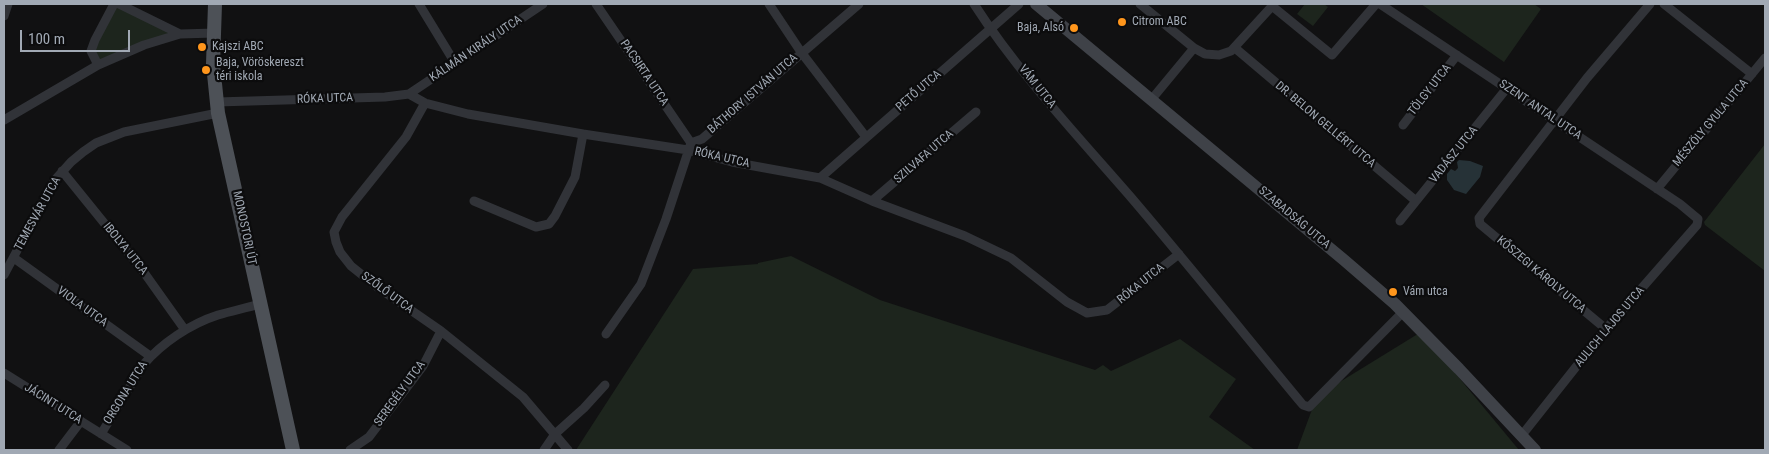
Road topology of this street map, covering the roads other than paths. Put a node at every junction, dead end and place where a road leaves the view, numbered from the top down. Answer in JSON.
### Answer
{"nodes":[{"id":1,"x":8,"y":4,"type":"edge"},
{"id":2,"x":114,"y":4,"type":"edge"},
{"id":3,"x":119,"y":4,"type":"edge"},
{"id":4,"x":214,"y":4,"type":"edge"},
{"id":5,"x":419,"y":4,"type":"edge"},
{"id":6,"x":543,"y":4,"type":"edge"},
{"id":7,"x":596,"y":4,"type":"edge"},
{"id":8,"x":769,"y":4,"type":"edge"},
{"id":9,"x":859,"y":4,"type":"edge"},
{"id":10,"x":974,"y":4,"type":"edge"},
{"id":11,"x":1019,"y":4,"type":"edge"},
{"id":12,"x":1141,"y":4,"type":"edge"},
{"id":13,"x":1376,"y":4,"type":"edge"},
{"id":14,"x":1380,"y":4,"type":"edge"},
{"id":15,"x":1650,"y":4,"type":"edge"},
{"id":16,"x":1664,"y":4,"type":"edge"},
{"id":17,"x":1039,"y":5,"type":"edge"},
{"id":18,"x":1273,"y":5,"type":"edge"},
{"id":19,"x":4,"y":16,"type":"edge"},
{"id":20,"x":990,"y":29,"type":"junction"},
{"id":21,"x":215,"y":33,"type":"junction"},
{"id":22,"x":180,"y":34,"type":"junction"},
{"id":23,"x":1194,"y":48,"type":"junction"},
{"id":24,"x":1234,"y":48,"type":"junction"},
{"id":25,"x":801,"y":52,"type":"junction"},
{"id":26,"x":1458,"y":55,"type":"junction"},
{"id":27,"x":1765,"y":58,"type":"edge"},
{"id":28,"x":455,"y":62,"type":"junction"},
{"id":29,"x":98,"y":65,"type":"junction"},
{"id":30,"x":1752,"y":74,"type":"junction"},
{"id":31,"x":1507,"y":88,"type":"junction"},
{"id":32,"x":410,"y":94,"type":"junction"},
{"id":33,"x":1151,"y":100,"type":"junction"},
{"id":34,"x":424,"y":104,"type":"junction"},
{"id":35,"x":218,"y":108,"type":"junction"},
{"id":36,"x":976,"y":112,"type":"dead end"},
{"id":37,"x":4,"y":120,"type":"edge"},
{"id":38,"x":1554,"y":120,"type":"junction"},
{"id":39,"x":1403,"y":124,"type":"dead end"},
{"id":40,"x":583,"y":134,"type":"junction"},
{"id":41,"x":866,"y":137,"type":"junction"},
{"id":42,"x":690,"y":147,"type":"junction"},
{"id":43,"x":62,"y":171,"type":"junction"},
{"id":44,"x":820,"y":178,"type":"junction"},
{"id":45,"x":1657,"y":189,"type":"junction"},
{"id":46,"x":474,"y":200,"type":"dead end"},
{"id":47,"x":1416,"y":201,"type":"junction"},
{"id":48,"x":872,"y":202,"type":"junction"},
{"id":49,"x":1698,"y":218,"type":"joint"},
{"id":50,"x":1400,"y":220,"type":"dead end"},
{"id":51,"x":1179,"y":254,"type":"junction"},
{"id":52,"x":14,"y":258,"type":"junction"},
{"id":53,"x":4,"y":275,"type":"edge"},
{"id":54,"x":260,"y":304,"type":"junction"},
{"id":55,"x":1403,"y":312,"type":"junction"},
{"id":56,"x":1606,"y":329,"type":"junction"},
{"id":57,"x":185,"y":330,"type":"junction"},
{"id":58,"x":441,"y":331,"type":"junction"},
{"id":59,"x":606,"y":334,"type":"dead end"},
{"id":60,"x":150,"y":356,"type":"junction"},
{"id":61,"x":4,"y":373,"type":"edge"},
{"id":62,"x":604,"y":385,"type":"dead end"},
{"id":63,"x":81,"y":421,"type":"junction"},
{"id":64,"x":101,"y":434,"type":"junction"},
{"id":65,"x":555,"y":434,"type":"junction"},
{"id":66,"x":1522,"y":436,"type":"junction"},
{"id":67,"x":59,"y":450,"type":"edge"},
{"id":68,"x":126,"y":450,"type":"edge"},
{"id":69,"x":293,"y":450,"type":"edge"},
{"id":70,"x":350,"y":450,"type":"edge"},
{"id":71,"x":544,"y":450,"type":"edge"},
{"id":72,"x":568,"y":450,"type":"edge"},
{"id":73,"x":1535,"y":450,"type":"edge"}],
"edges":[{"from":1,"to":19,"type":"street"},
{"from":2,"to":29,"type":"street"},
{"from":3,"to":22,"type":"street"},
{"from":4,"to":21,"type":"main road","name":"MONOSTORI ÚT"},
{"from":5,"to":28,"type":"street"},
{"from":6,"to":28,"type":"street","name":"KÁLMÁN KIRÁLY UTCA"},
{"from":7,"to":42,"type":"street","name":"PACSIRTA UTCA"},
{"from":8,"to":25,"type":"street"},
{"from":9,"to":25,"type":"street","name":"BÁTHORY ISTVÁN UTCA"},
{"from":10,"to":20,"type":"street","name":"VÁM UTCA"},
{"from":11,"to":20,"type":"street","name":"PETŐ UTCA"},
{"from":12,"to":23,"type":"street"},
{"from":13,"to":18,"type":"street"},
{"from":14,"to":26,"type":"street","name":"SZENT ANTAL UTCA"},
{"from":15,"to":38,"type":"street"},
{"from":16,"to":30,"type":"street"},
{"from":17,"to":33,"type":"main road","name":"SZABADSÁG UTCA"},
{"from":18,"to":24,"type":"street"},
{"from":20,"to":41,"type":"street","name":"PETŐ UTCA"},
{"from":20,"to":51,"type":"street","name":"VÁM UTCA"},
{"from":21,"to":22,"type":"street"},
{"from":21,"to":35,"type":"main road","name":"MONOSTORI ÚT"},
{"from":22,"to":29,"type":"street"},
{"from":23,"to":24,"type":"street"},
{"from":23,"to":33,"type":"street"},
{"from":24,"to":47,"type":"street","name":"DR. BELON GELLÉRT UTCA"},
{"from":25,"to":41,"type":"street"},
{"from":25,"to":42,"type":"street","name":"BÁTHORY ISTVÁN UTCA"},
{"from":26,"to":31,"type":"street","name":"SZENT ANTAL UTCA"},
{"from":26,"to":39,"type":"street","name":"TÖLGY UTCA"},
{"from":27,"to":30,"type":"street","name":"MÉSZÖLY GYULA UTCA"},
{"from":28,"to":32,"type":"street","name":"KÁLMÁN KIRÁLY UTCA"},
{"from":29,"to":37,"type":"street"},
{"from":30,"to":45,"type":"street","name":"MÉSZÖLY GYULA UTCA"},
{"from":31,"to":38,"type":"street","name":"SZENT ANTAL UTCA"},
{"from":31,"to":47,"type":"street","name":"VADÁSZ UTCA"},
{"from":32,"to":34,"type":"street","name":"RÓKA UTCA"},
{"from":32,"to":35,"type":"street","name":"RÓKA UTCA"},
{"from":33,"to":55,"type":"main road","name":"SZABADSÁG UTCA"},
{"from":34,"to":40,"type":"street","name":"RÓKA UTCA"},
{"from":34,"to":58,"type":"street","name":"SZŐLŐ UTCA"},
{"from":35,"to":43,"type":"street","name":"TEMESVÁR UTCA"},
{"from":35,"to":54,"type":"main road","name":"MONOSTORI ÚT"},
{"from":36,"to":48,"type":"street","name":"SZILVAFA UTCA"},
{"from":38,"to":45,"type":"street","name":"SZENT ANTAL UTCA"},
{"from":38,"to":56,"type":"street","name":"KŐSZEGI KÁROLY UTCA"},
{"from":40,"to":42,"type":"street","name":"RÓKA UTCA"},
{"from":40,"to":46,"type":"street"},
{"from":41,"to":44,"type":"street","name":"PETŐ UTCA"},
{"from":42,"to":44,"type":"street","name":"RÓKA UTCA"},
{"from":42,"to":59,"type":"street"},
{"from":43,"to":52,"type":"street","name":"TEMESVÁR UTCA"},
{"from":43,"to":57,"type":"street","name":"IBOLYA UTCA"},
{"from":44,"to":48,"type":"street","name":"RÓKA UTCA"},
{"from":45,"to":49,"type":"street","name":"SZENT ANTAL UTCA"},
{"from":47,"to":50,"type":"street","name":"VADÁSZ UTCA"},
{"from":48,"to":51,"type":"street","name":"RÓKA UTCA"},
{"from":49,"to":56,"type":"street","name":"AULICH LAJOS UTCA"},
{"from":51,"to":55,"type":"street","name":"VÁM UTCA"},
{"from":52,"to":53,"type":"street","name":"TEMESVÁR UTCA"},
{"from":52,"to":60,"type":"street","name":"VIOLA UTCA"},
{"from":54,"to":57,"type":"street","name":"ORGONA UTCA"},
{"from":54,"to":69,"type":"main road","name":"MONOSTORI ÚT"},
{"from":55,"to":66,"type":"main road","name":"SZABADSÁG UTCA"},
{"from":56,"to":66,"type":"street","name":"AULICH LAJOS UTCA"},
{"from":57,"to":60,"type":"street","name":"ORGONA UTCA"},
{"from":58,"to":65,"type":"street","name":"SZŐLŐ UTCA"},
{"from":58,"to":70,"type":"street","name":"SEREGÉLY UTCA"},
{"from":60,"to":64,"type":"street","name":"ORGONA UTCA"},
{"from":61,"to":63,"type":"street","name":"JÁCINT UTCA"},
{"from":62,"to":65,"type":"street"},
{"from":63,"to":64,"type":"street","name":"JÁCINT UTCA"},
{"from":63,"to":67,"type":"street"},
{"from":64,"to":68,"type":"street","name":"JÁCINT UTCA"},
{"from":65,"to":71,"type":"street"},
{"from":65,"to":72,"type":"street","name":"SZŐLŐ UTCA"},
{"from":66,"to":73,"type":"main road","name":"SZABADSÁG UTCA"}]}
